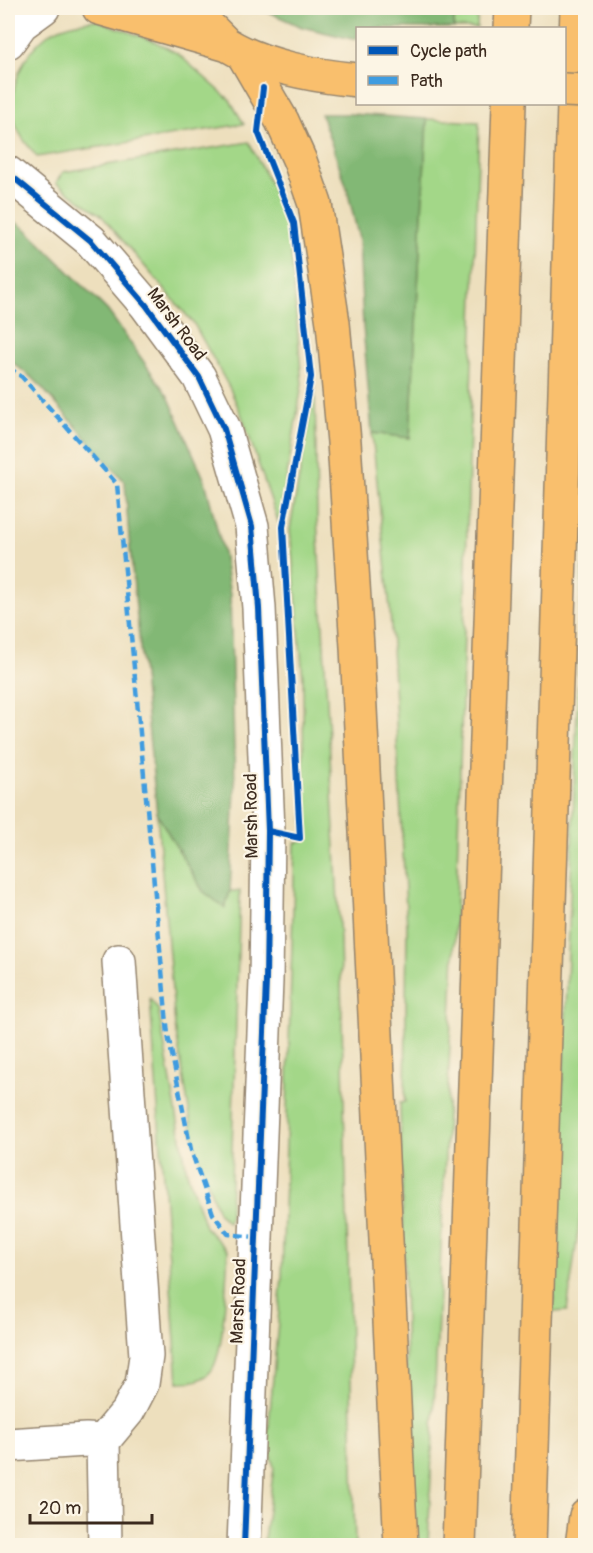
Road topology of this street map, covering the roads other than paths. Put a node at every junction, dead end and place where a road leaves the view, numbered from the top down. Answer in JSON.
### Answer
{"nodes":[{"id":1,"x":43,"y":8,"type":"edge"},
{"id":2,"x":99,"y":8,"type":"edge"},
{"id":3,"x":190,"y":8,"type":"edge"},
{"id":4,"x":512,"y":8,"type":"edge"},
{"id":5,"x":577,"y":8,"type":"edge"},
{"id":6,"x":511,"y":27,"type":"edge"},
{"id":7,"x":8,"y":42,"type":"edge"},
{"id":8,"x":235,"y":49,"type":"junction"},
{"id":9,"x":353,"y":80,"type":"edge"},
{"id":10,"x":566,"y":90,"type":"edge"},
{"id":11,"x":585,"y":91,"type":"edge"},
{"id":12,"x":509,"y":105,"type":"edge"},
{"id":13,"x":8,"y":173,"type":"edge"},
{"id":14,"x":119,"y":961,"type":"dead end"},
{"id":15,"x":103,"y":1441,"type":"junction"},
{"id":16,"x":8,"y":1444,"type":"edge"},
{"id":17,"x":585,"y":1516,"type":"edge"},
{"id":18,"x":105,"y":1545,"type":"edge"},
{"id":19,"x":244,"y":1545,"type":"edge"},
{"id":20,"x":401,"y":1545,"type":"edge"},
{"id":21,"x":459,"y":1545,"type":"edge"},
{"id":22,"x":529,"y":1545,"type":"edge"},
{"id":23,"x":582,"y":1545,"type":"edge"}],
"edges":[{"from":1,"to":7,"type":"street"},
{"from":2,"to":8,"type":"main road"},
{"from":3,"to":8,"type":"main road"},
{"from":4,"to":6,"type":"main road"},
{"from":5,"to":22,"type":"main road"},
{"from":8,"to":9,"type":"main road"},
{"from":8,"to":20,"type":"main road"},
{"from":10,"to":11,"type":"main road","bridge":true},
{"from":12,"to":21,"type":"main road"},
{"from":13,"to":19,"type":"street","name":"Marsh Road"},
{"from":14,"to":15,"type":"street"},
{"from":15,"to":16,"type":"street"},
{"from":15,"to":18,"type":"street"},
{"from":17,"to":23,"type":"main road"}]}
